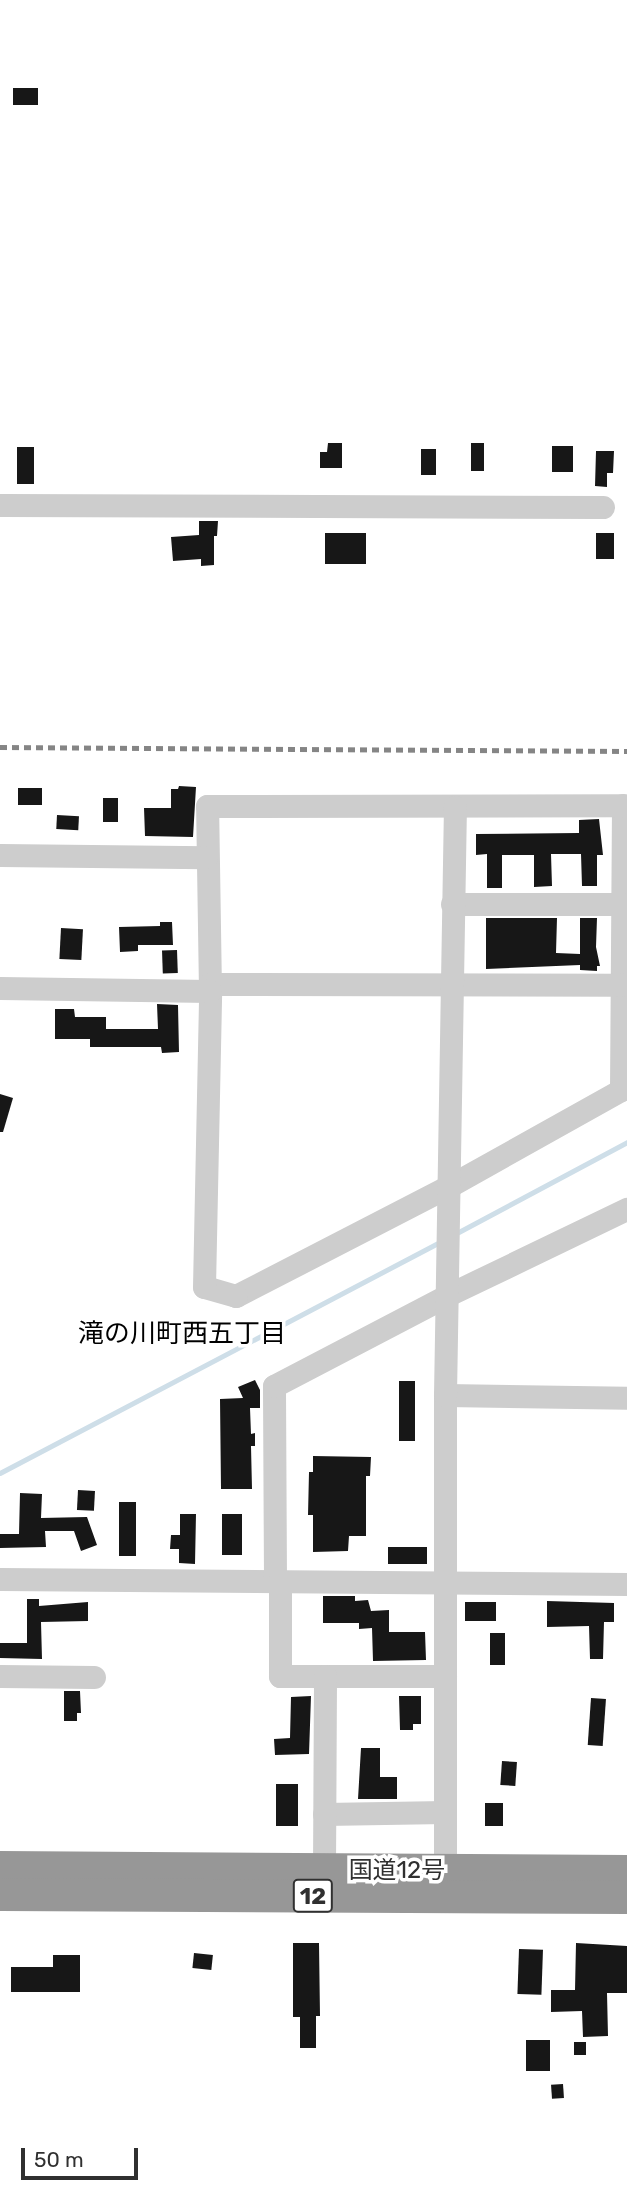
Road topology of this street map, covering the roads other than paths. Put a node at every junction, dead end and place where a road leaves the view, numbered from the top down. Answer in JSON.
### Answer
{"nodes":[{"id":1,"x":0,"y":505,"type":"edge"},
{"id":2,"x":603,"y":507,"type":"dead end"},
{"id":3,"x":455,"y":807,"type":"junction"},
{"id":4,"x":0,"y":855,"type":"edge"},
{"id":5,"x":206,"y":857,"type":"junction"},
{"id":6,"x":452,"y":904,"type":"junction"},
{"id":7,"x":622,"y":904,"type":"junction"},
{"id":8,"x":621,"y":985,"type":"junction"},
{"id":9,"x":449,"y":986,"type":"junction"},
{"id":10,"x":0,"y":988,"type":"edge"},
{"id":11,"x":210,"y":988,"type":"junction"},
{"id":12,"x":449,"y":1186,"type":"junction"},
{"id":13,"x":627,"y":1209,"type":"edge"},
{"id":14,"x":448,"y":1295,"type":"junction"},
{"id":15,"x":445,"y":1395,"type":"junction"},
{"id":16,"x":627,"y":1398,"type":"edge"},
{"id":17,"x":0,"y":1579,"type":"edge"},
{"id":18,"x":278,"y":1580,"type":"junction"},
{"id":19,"x":445,"y":1581,"type":"junction"},
{"id":20,"x":627,"y":1584,"type":"edge"},
{"id":21,"x":0,"y":1676,"type":"edge"},
{"id":22,"x":325,"y":1676,"type":"junction"},
{"id":23,"x":445,"y":1676,"type":"junction"},
{"id":24,"x":94,"y":1677,"type":"dead end"},
{"id":25,"x":445,"y":1812,"type":"junction"},
{"id":26,"x":324,"y":1814,"type":"junction"},
{"id":27,"x":0,"y":1867,"type":"edge"},
{"id":28,"x":324,"y":1870,"type":"junction"},
{"id":29,"x":627,"y":1871,"type":"edge"},
{"id":30,"x":445,"y":1884,"type":"junction"},
{"id":31,"x":0,"y":1894,"type":"edge"},
{"id":32,"x":627,"y":1897,"type":"edge"}],
"edges":[{"from":1,"to":2,"type":"street"},
{"from":3,"to":5,"type":"street"},
{"from":3,"to":6,"type":"street"},
{"from":3,"to":7,"type":"street"},
{"from":4,"to":5,"type":"street"},
{"from":5,"to":11,"type":"street"},
{"from":6,"to":7,"type":"street"},
{"from":6,"to":9,"type":"street"},
{"from":7,"to":8,"type":"street"},
{"from":8,"to":9,"type":"street"},
{"from":8,"to":12,"type":"street"},
{"from":9,"to":11,"type":"street"},
{"from":9,"to":12,"type":"street"},
{"from":10,"to":11,"type":"street"},
{"from":11,"to":12,"type":"street"},
{"from":12,"to":14,"type":"street"},
{"from":13,"to":14,"type":"street"},
{"from":14,"to":15,"type":"street"},
{"from":14,"to":18,"type":"street"},
{"from":15,"to":16,"type":"street"},
{"from":15,"to":19,"type":"street"},
{"from":17,"to":18,"type":"street"},
{"from":18,"to":19,"type":"street"},
{"from":18,"to":22,"type":"street"},
{"from":19,"to":20,"type":"street"},
{"from":19,"to":23,"type":"street"},
{"from":21,"to":24,"type":"street"},
{"from":22,"to":23,"type":"street"},
{"from":22,"to":26,"type":"street"},
{"from":23,"to":25,"type":"street"},
{"from":25,"to":26,"type":"street"},
{"from":25,"to":30,"type":"street"},
{"from":26,"to":28,"type":"street"},
{"from":27,"to":28,"type":"highway","name":"国道12号","number":"12"},
{"from":28,"to":30,"type":"highway","name":"国道12号","number":"12"},
{"from":29,"to":30,"type":"highway","name":"国道12号","number":"12"},
{"from":30,"to":31,"type":"highway","name":"国道12号","number":"12"},
{"from":30,"to":32,"type":"highway","name":"国道12号","number":"12"}]}
